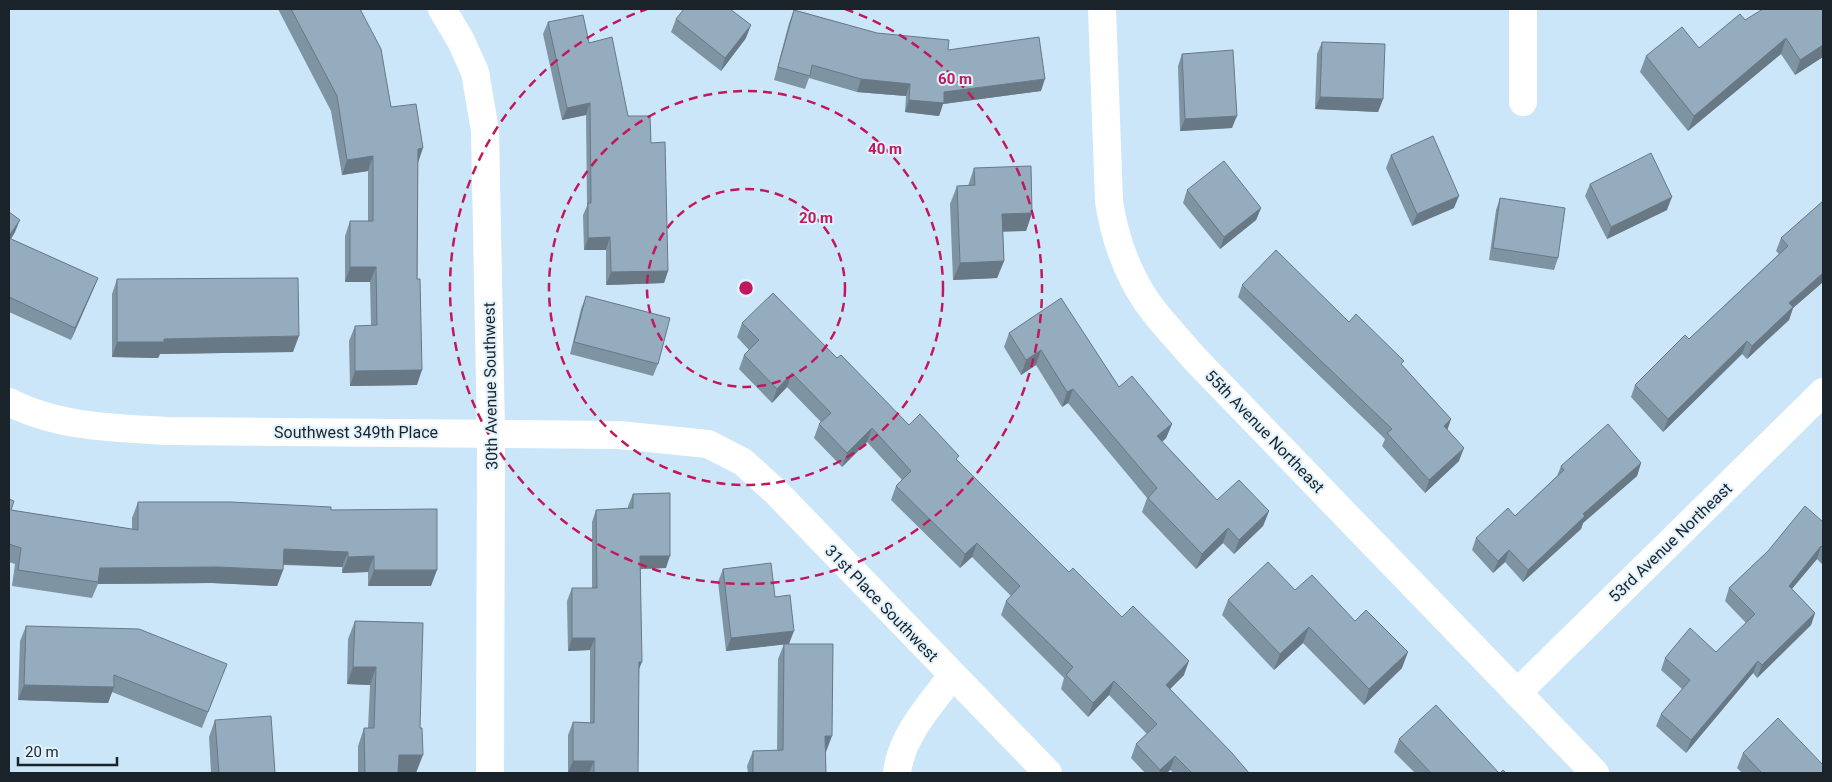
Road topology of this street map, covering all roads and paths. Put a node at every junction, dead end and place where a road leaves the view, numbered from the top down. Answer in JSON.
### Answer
{"nodes":[{"id":1,"x":442,"y":9,"type":"edge"},
{"id":2,"x":1102,"y":9,"type":"edge"},
{"id":3,"x":1523,"y":9,"type":"edge"},
{"id":4,"x":1523,"y":102,"type":"dead end"},
{"id":5,"x":1823,"y":392,"type":"edge"},
{"id":6,"x":9,"y":402,"type":"edge"},
{"id":7,"x":491,"y":432,"type":"junction"},
{"id":8,"x":708,"y":444,"type":"joint"},
{"id":9,"x":952,"y":676,"type":"junction"},
{"id":10,"x":1517,"y":693,"type":"junction"},
{"id":11,"x":490,"y":773,"type":"edge"},
{"id":12,"x":897,"y":773,"type":"edge"},
{"id":13,"x":1048,"y":773,"type":"edge"},
{"id":14,"x":1595,"y":773,"type":"edge"}],
"edges":[{"from":1,"to":7,"type":"street","name":"30th Avenue Southwest"},
{"from":2,"to":10,"type":"street","name":"55th Avenue Northeast"},
{"from":3,"to":4,"type":"street"},
{"from":5,"to":10,"type":"street","name":"53rd Avenue Northeast"},
{"from":6,"to":7,"type":"street","name":"Southwest 349th Place"},
{"from":7,"to":8,"type":"street","name":"Southwest 349th Place"},
{"from":7,"to":11,"type":"street","name":"30th Avenue Southwest"},
{"from":8,"to":9,"type":"street","name":"31st Place Southwest"},
{"from":9,"to":12,"type":"street"},
{"from":9,"to":13,"type":"street","name":"31st Place Southwest"},
{"from":10,"to":14,"type":"street","name":"55th Avenue Northeast"}]}
